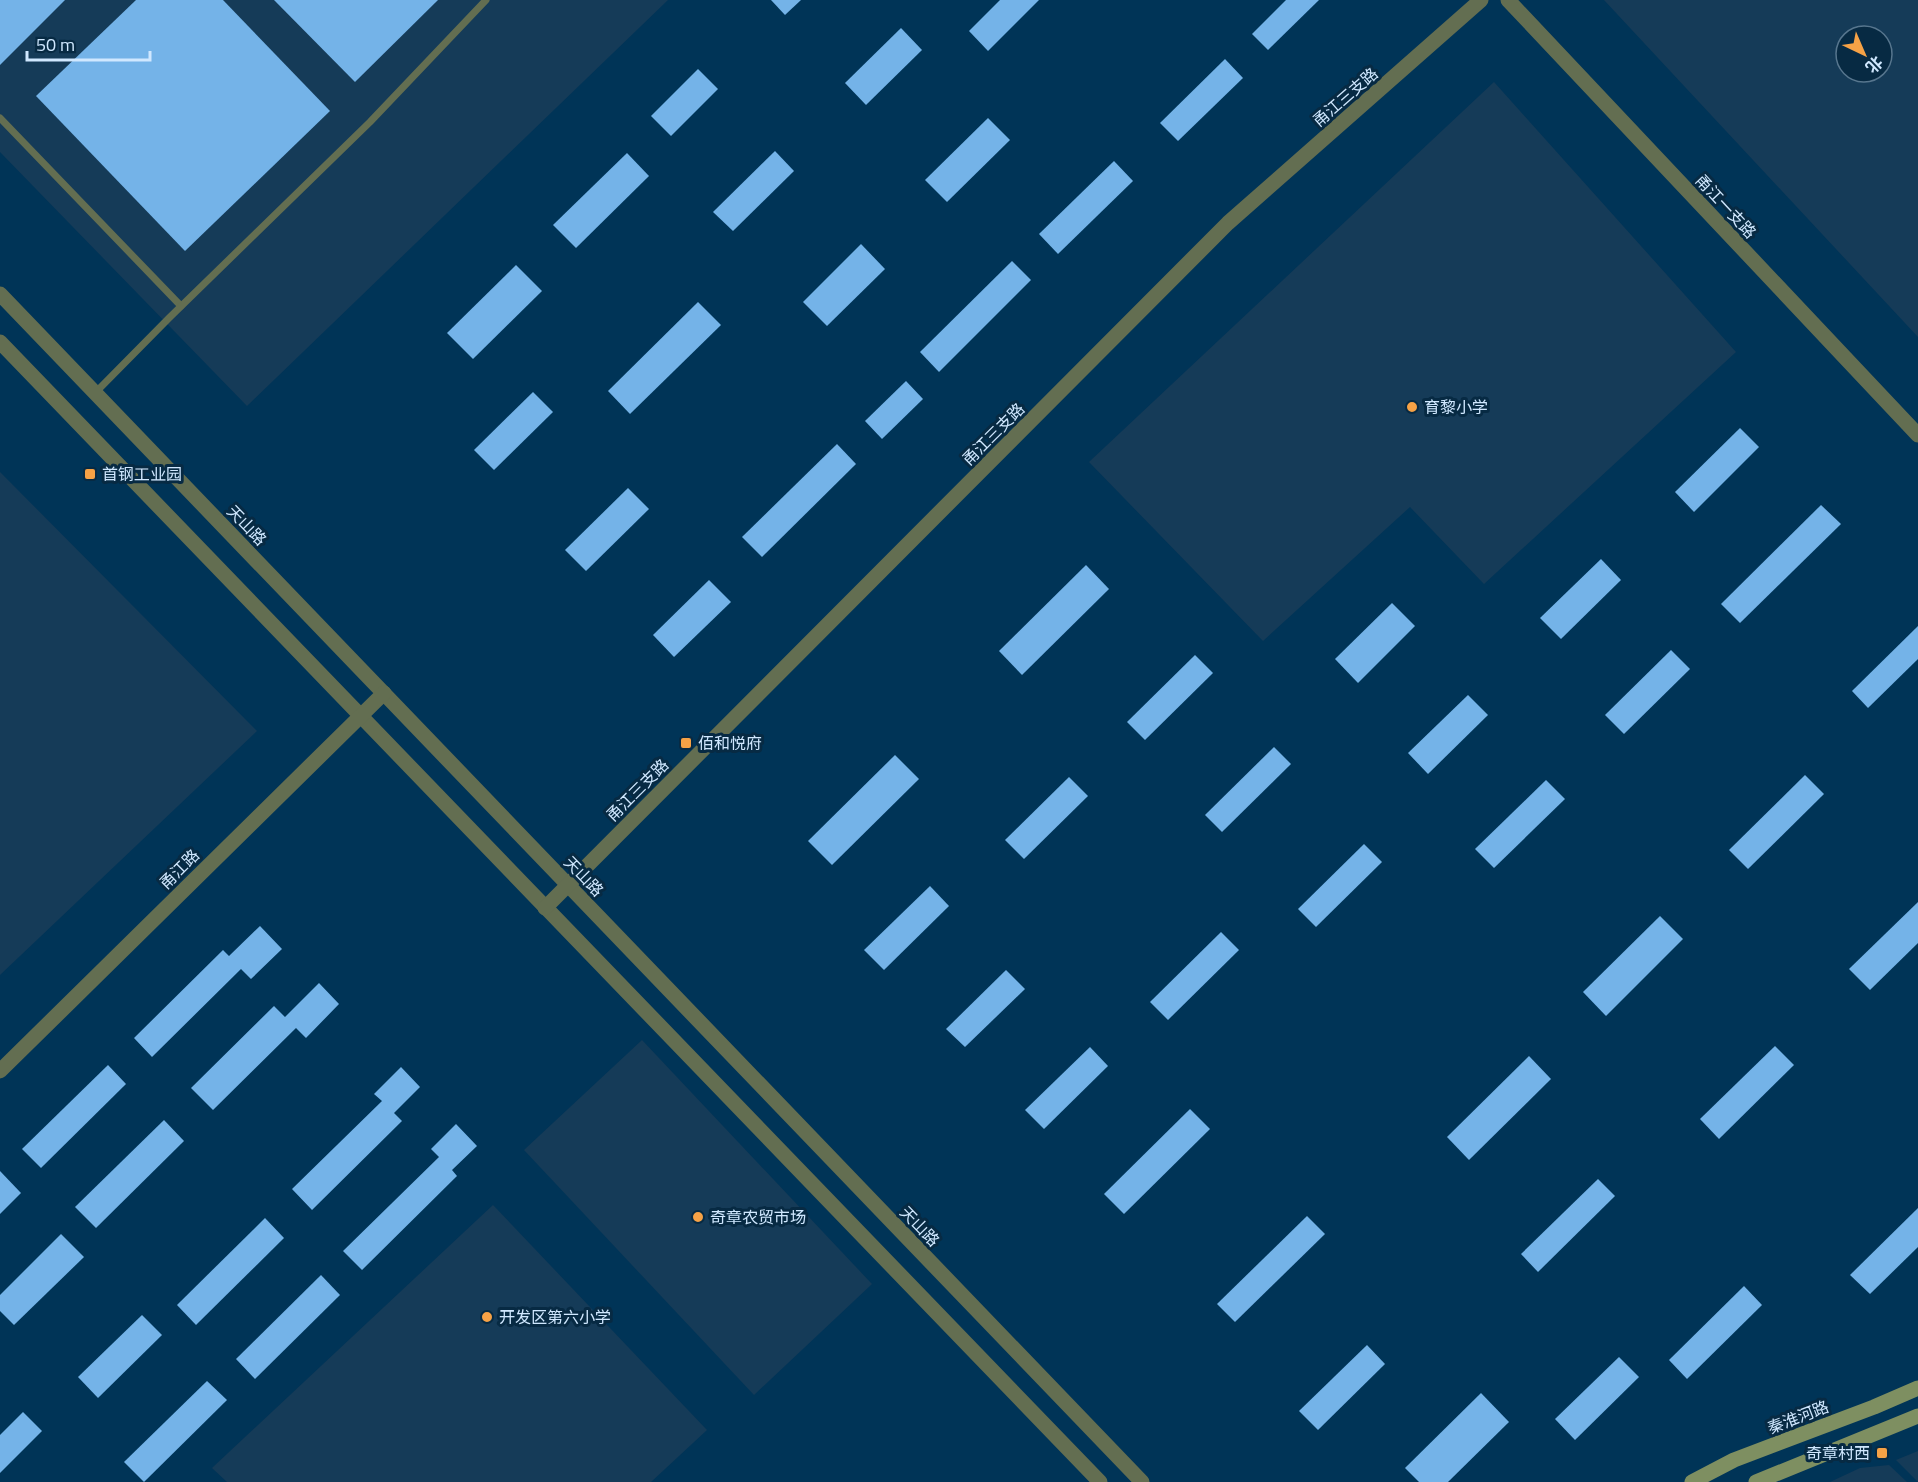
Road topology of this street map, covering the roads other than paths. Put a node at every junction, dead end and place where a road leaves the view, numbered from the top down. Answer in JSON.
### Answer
{"nodes":[{"id":1,"x":486,"y":0,"type":"edge"},
{"id":2,"x":1481,"y":0,"type":"edge"},
{"id":3,"x":1508,"y":0,"type":"edge"},
{"id":4,"x":0,"y":118,"type":"edge"},
{"id":5,"x":0,"y":294,"type":"edge"},
{"id":6,"x":181,"y":306,"type":"junction"},
{"id":7,"x":0,"y":342,"type":"edge"},
{"id":8,"x":95,"y":393,"type":"junction"},
{"id":9,"x":1918,"y":435,"type":"edge"},
{"id":10,"x":384,"y":693,"type":"junction"},
{"id":11,"x":360,"y":716,"type":"junction"},
{"id":12,"x":568,"y":885,"type":"junction"},
{"id":13,"x":545,"y":908,"type":"junction"},
{"id":14,"x":0,"y":1071,"type":"edge"},
{"id":15,"x":1918,"y":1388,"type":"edge"},
{"id":16,"x":1918,"y":1416,"type":"edge"},
{"id":17,"x":1100,"y":1482,"type":"edge"},
{"id":18,"x":1142,"y":1482,"type":"edge"},
{"id":19,"x":1692,"y":1482,"type":"edge"},
{"id":20,"x":1756,"y":1482,"type":"edge"}],
"edges":[{"from":1,"to":6,"type":"lane"},
{"from":2,"to":12,"type":"street","name":"甬江三支路"},
{"from":3,"to":9,"type":"street","name":"甬江一支路"},
{"from":4,"to":6,"type":"lane"},
{"from":5,"to":8,"type":"street","name":"天山路"},
{"from":6,"to":8,"type":"lane"},
{"from":7,"to":11,"type":"street"},
{"from":8,"to":10,"type":"street","name":"天山路"},
{"from":10,"to":11,"type":"street","name":"甬江路"},
{"from":10,"to":12,"type":"street","name":"天山路"},
{"from":11,"to":13,"type":"street"},
{"from":11,"to":14,"type":"street","name":"甬江路"},
{"from":12,"to":13,"type":"street","name":"甬江三支路"},
{"from":12,"to":18,"type":"street","name":"天山路"},
{"from":13,"to":17,"type":"street"},
{"from":15,"to":19,"type":"main road","name":"秦淮河路"},
{"from":16,"to":20,"type":"main road"}]}
